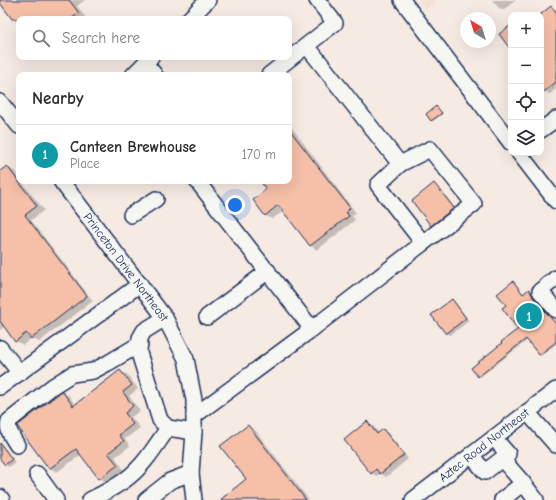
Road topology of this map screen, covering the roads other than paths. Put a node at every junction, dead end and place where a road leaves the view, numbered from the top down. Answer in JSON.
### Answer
{"nodes":[{"id":1,"x":208,"y":0,"type":"edge"},
{"id":2,"x":317,"y":0,"type":"edge"},
{"id":3,"x":402,"y":0,"type":"edge"},
{"id":4,"x":192,"y":16,"type":"edge"},
{"id":5,"x":307,"y":46,"type":"junction"},
{"id":6,"x":292,"y":57,"type":"edge"},
{"id":7,"x":148,"y":60,"type":"edge"},
{"id":8,"x":288,"y":60,"type":"edge"},
{"id":9,"x":136,"y":72,"type":"edge"},
{"id":10,"x":154,"y":72,"type":"edge"},
{"id":11,"x":272,"y":72,"type":"edge"},
{"id":12,"x":0,"y":102,"type":"edge"},
{"id":13,"x":556,"y":119,"type":"edge"},
{"id":14,"x":16,"y":122,"type":"edge"},
{"id":15,"x":544,"y":128,"type":"edge"},
{"id":16,"x":508,"y":139,"type":"edge"},
{"id":17,"x":521,"y":156,"type":"edge"},
{"id":18,"x":400,"y":164,"type":"junction"},
{"id":19,"x":63,"y":184,"type":"edge"},
{"id":20,"x":199,"y":184,"type":"edge"},
{"id":21,"x":156,"y":199,"type":"dead end"},
{"id":22,"x":556,"y":201,"type":"edge"},
{"id":23,"x":131,"y":216,"type":"dead end"},
{"id":24,"x":423,"y":243,"type":"junction"},
{"id":25,"x":268,"y":271,"type":"junction"},
{"id":26,"x":556,"y":278,"type":"edge"},
{"id":27,"x":140,"y":284,"type":"junction"},
{"id":28,"x":556,"y":310,"type":"edge"},
{"id":29,"x":207,"y":317,"type":"dead end"},
{"id":30,"x":165,"y":318,"type":"junction"},
{"id":31,"x":312,"y":329,"type":"junction"},
{"id":32,"x":140,"y":344,"type":"junction"},
{"id":33,"x":0,"y":348,"type":"edge"},
{"id":34,"x":20,"y":372,"type":"junction"},
{"id":35,"x":0,"y":387,"type":"edge"},
{"id":36,"x":556,"y":390,"type":"edge"},
{"id":37,"x":527,"y":412,"type":"junction"},
{"id":38,"x":194,"y":416,"type":"junction"},
{"id":39,"x":168,"y":428,"type":"junction"},
{"id":40,"x":194,"y":432,"type":"junction"},
{"id":41,"x":494,"y":438,"type":"junction"},
{"id":42,"x":17,"y":445,"type":"dead end"},
{"id":43,"x":556,"y":445,"type":"edge"},
{"id":44,"x":471,"y":455,"type":"junction"},
{"id":45,"x":502,"y":459,"type":"junction"},
{"id":46,"x":192,"y":473,"type":"junction"},
{"id":47,"x":37,"y":474,"type":"dead end"},
{"id":48,"x":523,"y":483,"type":"junction"},
{"id":49,"x":0,"y":497,"type":"edge"},
{"id":50,"x":2,"y":500,"type":"edge"},
{"id":51,"x":56,"y":500,"type":"edge"},
{"id":52,"x":90,"y":500,"type":"edge"},
{"id":53,"x":146,"y":500,"type":"edge"},
{"id":54,"x":194,"y":500,"type":"edge"},
{"id":55,"x":413,"y":500,"type":"edge"},
{"id":56,"x":502,"y":500,"type":"edge"},
{"id":57,"x":536,"y":500,"type":"edge"}],
"edges":[{"from":1,"to":4,"type":"street"},
{"from":2,"to":5,"type":"street"},
{"from":3,"to":16,"type":"street"},
{"from":5,"to":6,"type":"street"},
{"from":5,"to":18,"type":"street"},
{"from":7,"to":9,"type":"street"},
{"from":7,"to":10,"type":"street"},
{"from":8,"to":11,"type":"street"},
{"from":12,"to":14,"type":"street"},
{"from":13,"to":15,"type":"street"},
{"from":17,"to":22,"type":"street"},
{"from":18,"to":24,"type":"street"},
{"from":18,"to":24,"type":"street"},
{"from":19,"to":27,"type":"street","name":"Princeton Drive Northeast"},
{"from":20,"to":25,"type":"street"},
{"from":21,"to":23,"type":"street"},
{"from":24,"to":31,"type":"street"},
{"from":25,"to":29,"type":"street"},
{"from":25,"to":31,"type":"street"},
{"from":26,"to":28,"type":"street"},
{"from":27,"to":30,"type":"street","name":"Princeton Drive Northeast"},
{"from":27,"to":34,"type":"street"},
{"from":30,"to":32,"type":"street"},
{"from":30,"to":38,"type":"street","name":"Princeton Drive Northeast"},
{"from":31,"to":38,"type":"street"},
{"from":32,"to":39,"type":"street"},
{"from":32,"to":42,"type":"street"},
{"from":33,"to":34,"type":"street"},
{"from":34,"to":35,"type":"street"},
{"from":36,"to":37,"type":"street","name":"Aztec Road Northeast"},
{"from":37,"to":41,"type":"street","name":"Aztec Road Northeast"},
{"from":37,"to":43,"type":"street"},
{"from":38,"to":40,"type":"street","name":"Princeton Drive Northeast"},
{"from":39,"to":40,"type":"street"},
{"from":39,"to":52,"type":"street"},
{"from":40,"to":46,"type":"street","name":"Princeton Drive Northeast"},
{"from":41,"to":44,"type":"street","name":"Aztec Road Northeast"},
{"from":41,"to":45,"type":"street"},
{"from":44,"to":45,"type":"street"},
{"from":44,"to":55,"type":"street","name":"Aztec Road Northeast"},
{"from":45,"to":48,"type":"street"},
{"from":46,"to":53,"type":"street"},
{"from":46,"to":54,"type":"street","name":"Princeton Drive Northeast"},
{"from":47,"to":51,"type":"street"},
{"from":48,"to":56,"type":"street"},
{"from":48,"to":57,"type":"street"},
{"from":49,"to":50,"type":"street"}]}
